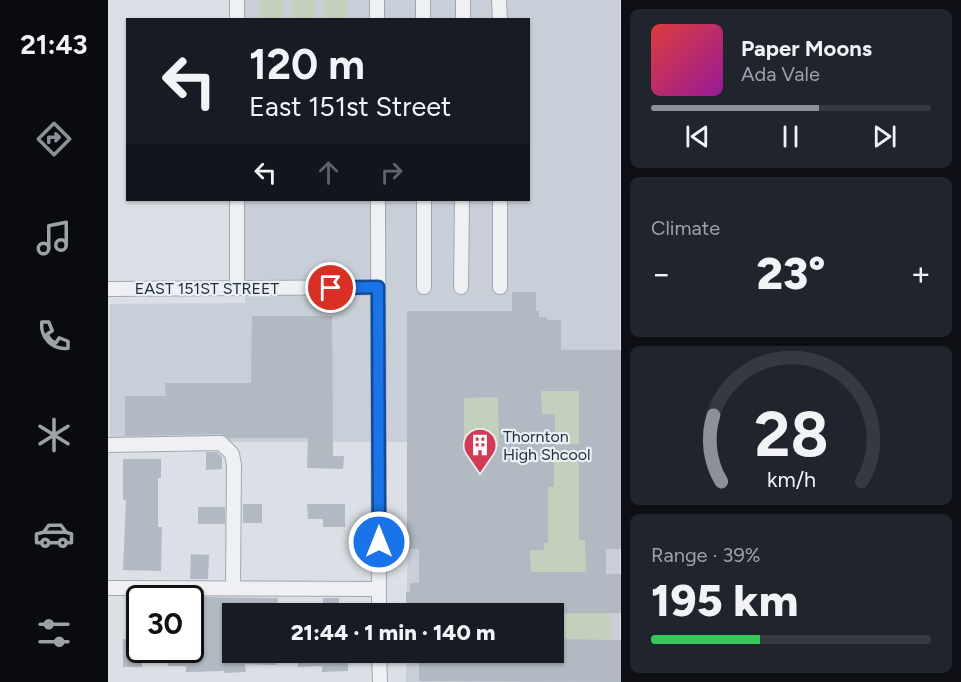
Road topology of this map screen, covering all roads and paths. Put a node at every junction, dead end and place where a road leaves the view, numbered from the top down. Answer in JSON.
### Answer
{"nodes":[{"id":1,"x":237,"y":0,"type":"edge"},
{"id":2,"x":377,"y":0,"type":"edge"},
{"id":3,"x":423,"y":0,"type":"edge"},
{"id":4,"x":463,"y":0,"type":"edge"},
{"id":5,"x":500,"y":0,"type":"edge"},
{"id":6,"x":237,"y":18,"type":"edge"},
{"id":7,"x":377,"y":18,"type":"edge"},
{"id":8,"x":423,"y":18,"type":"edge"},
{"id":9,"x":463,"y":18,"type":"edge"},
{"id":10,"x":500,"y":18,"type":"edge"},
{"id":11,"x":237,"y":201,"type":"edge"},
{"id":12,"x":378,"y":201,"type":"edge"},
{"id":13,"x":424,"y":201,"type":"edge"},
{"id":14,"x":462,"y":201,"type":"edge"},
{"id":15,"x":500,"y":201,"type":"edge"},
{"id":16,"x":378,"y":287,"type":"junction"},
{"id":17,"x":424,"y":287,"type":"dead end"},
{"id":18,"x":461,"y":287,"type":"dead end"},
{"id":19,"x":500,"y":287,"type":"dead end"},
{"id":20,"x":237,"y":288,"type":"junction"},
{"id":21,"x":108,"y":289,"type":"edge"},
{"id":22,"x":108,"y":445,"type":"edge"},
{"id":23,"x":108,"y":588,"type":"edge"},
{"id":24,"x":233,"y":588,"type":"junction"},
{"id":25,"x":379,"y":589,"type":"junction"},
{"id":26,"x":379,"y":603,"type":"edge"},
{"id":27,"x":379,"y":663,"type":"edge"},
{"id":28,"x":380,"y":682,"type":"edge"}],
"edges":[{"from":1,"to":6,"type":"street"},
{"from":2,"to":7,"type":"street"},
{"from":3,"to":8,"type":"street"},
{"from":4,"to":9,"type":"street"},
{"from":5,"to":10,"type":"street"},
{"from":11,"to":20,"type":"street"},
{"from":12,"to":16,"type":"street"},
{"from":13,"to":17,"type":"street"},
{"from":14,"to":18,"type":"street"},
{"from":15,"to":19,"type":"street"},
{"from":16,"to":20,"type":"street","name":"EAST 151ST STREET"},
{"from":16,"to":25,"type":"street"},
{"from":20,"to":21,"type":"street","name":"EAST 151ST STREET"},
{"from":22,"to":24,"type":"street"},
{"from":23,"to":24,"type":"street"},
{"from":24,"to":25,"type":"street"},
{"from":25,"to":26,"type":"street"},
{"from":27,"to":28,"type":"street"}]}
